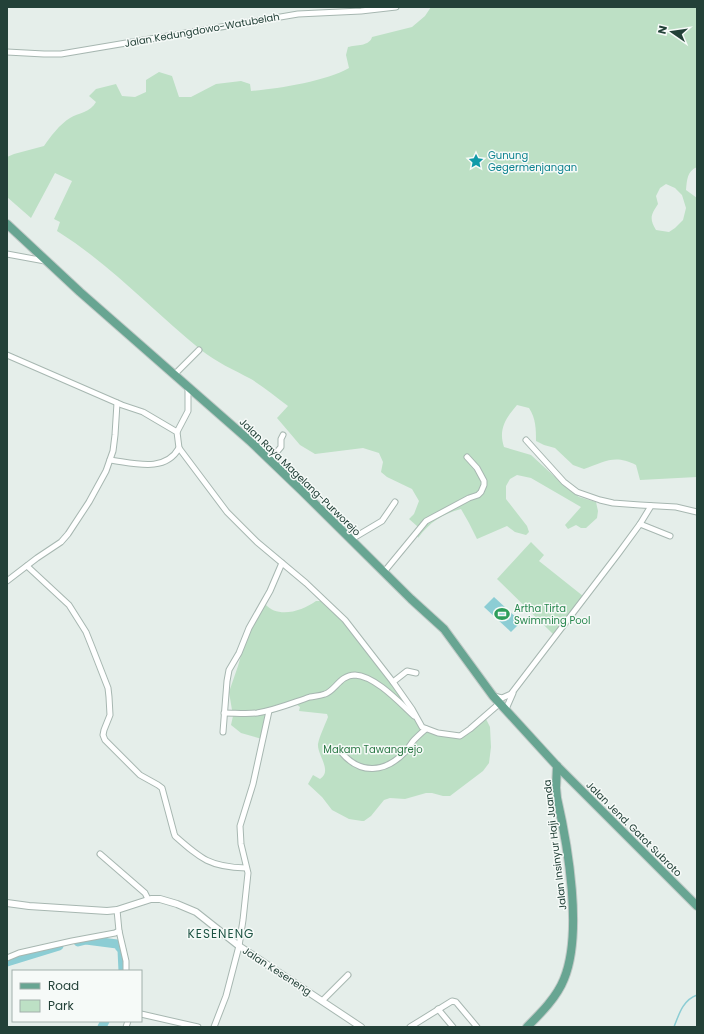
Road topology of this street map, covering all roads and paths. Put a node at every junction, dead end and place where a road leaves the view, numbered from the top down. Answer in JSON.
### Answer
{"nodes":[{"id":1,"x":396,"y":7,"type":"edge"},
{"id":2,"x":7,"y":52,"type":"edge"},
{"id":3,"x":7,"y":224,"type":"edge"},
{"id":4,"x":7,"y":254,"type":"edge"},
{"id":5,"x":48,"y":261,"type":"junction"},
{"id":6,"x":199,"y":350,"type":"dead end"},
{"id":7,"x":7,"y":355,"type":"edge"},
{"id":8,"x":174,"y":375,"type":"junction"},
{"id":9,"x":188,"y":386,"type":"junction"},
{"id":10,"x":117,"y":403,"type":"junction"},
{"id":11,"x":177,"y":432,"type":"junction"},
{"id":12,"x":283,"y":435,"type":"dead end"},
{"id":13,"x":526,"y":440,"type":"dead end"},
{"id":14,"x":179,"y":448,"type":"junction"},
{"id":15,"x":467,"y":457,"type":"dead end"},
{"id":16,"x":110,"y":460,"type":"junction"},
{"id":17,"x":270,"y":460,"type":"junction"},
{"id":18,"x":395,"y":502,"type":"dead end"},
{"id":19,"x":651,"y":506,"type":"junction"},
{"id":20,"x":697,"y":512,"type":"edge"},
{"id":21,"x":640,"y":524,"type":"junction"},
{"id":22,"x":670,"y":536,"type":"dead end"},
{"id":23,"x":350,"y":540,"type":"junction"},
{"id":24,"x":282,"y":563,"type":"junction"},
{"id":25,"x":28,"y":566,"type":"junction"},
{"id":26,"x":384,"y":572,"type":"junction"},
{"id":27,"x":7,"y":581,"type":"edge"},
{"id":28,"x":416,"y":673,"type":"dead end"},
{"id":29,"x":393,"y":682,"type":"junction"},
{"id":30,"x":514,"y":690,"type":"junction"},
{"id":31,"x":493,"y":696,"type":"junction"},
{"id":32,"x":503,"y":706,"type":"junction"},
{"id":33,"x":269,"y":711,"type":"junction"},
{"id":34,"x":224,"y":713,"type":"junction"},
{"id":35,"x":416,"y":718,"type":"junction"},
{"id":36,"x":426,"y":729,"type":"junction"},
{"id":37,"x":223,"y":732,"type":"dead end"},
{"id":38,"x":341,"y":752,"type":"dead end"},
{"id":39,"x":557,"y":766,"type":"junction"},
{"id":40,"x":100,"y":854,"type":"dead end"},
{"id":41,"x":246,"y":868,"type":"junction"},
{"id":42,"x":148,"y":899,"type":"junction"},
{"id":43,"x":7,"y":903,"type":"edge"},
{"id":44,"x":697,"y":906,"type":"edge"},
{"id":45,"x":117,"y":910,"type":"junction"},
{"id":46,"x":119,"y":931,"type":"junction"},
{"id":47,"x":239,"y":946,"type":"junction"},
{"id":48,"x":7,"y":958,"type":"edge"},
{"id":49,"x":126,"y":970,"type":"edge"},
{"id":50,"x":348,"y":975,"type":"dead end"},
{"id":51,"x":322,"y":1001,"type":"junction"},
{"id":52,"x":438,"y":1009,"type":"junction"},
{"id":53,"x":142,"y":1014,"type":"edge"},
{"id":54,"x":418,"y":1022,"type":"junction"},
{"id":55,"x":358,"y":1026,"type":"edge"},
{"id":56,"x":198,"y":1027,"type":"edge"},
{"id":57,"x":214,"y":1027,"type":"edge"},
{"id":58,"x":410,"y":1027,"type":"edge"},
{"id":59,"x":422,"y":1027,"type":"edge"},
{"id":60,"x":453,"y":1027,"type":"edge"},
{"id":61,"x":477,"y":1027,"type":"edge"},
{"id":62,"x":528,"y":1027,"type":"edge"}],
"edges":[{"from":1,"to":2,"type":"street","name":"Jalan Kedungdowo-Watubelah"},
{"from":3,"to":5,"type":"main road","name":"Jalan Raya Magelang-Purworejo"},
{"from":4,"to":5,"type":"street"},
{"from":5,"to":8,"type":"main road","name":"Jalan Raya Magelang-Purworejo"},
{"from":6,"to":8,"type":"street"},
{"from":7,"to":10,"type":"street"},
{"from":8,"to":9,"type":"main road","name":"Jalan Raya Magelang-Purworejo"},
{"from":9,"to":11,"type":"street"},
{"from":9,"to":17,"type":"main road","name":"Jalan Raya Magelang-Purworejo"},
{"from":10,"to":11,"type":"street"},
{"from":10,"to":16,"type":"street"},
{"from":11,"to":14,"type":"street"},
{"from":12,"to":17,"type":"street"},
{"from":13,"to":19,"type":"street"},
{"from":14,"to":16,"type":"street"},
{"from":14,"to":24,"type":"street"},
{"from":15,"to":26,"type":"street"},
{"from":16,"to":25,"type":"street"},
{"from":17,"to":23,"type":"main road","name":"Jalan Raya Magelang-Purworejo"},
{"from":18,"to":23,"type":"street"},
{"from":19,"to":20,"type":"street"},
{"from":19,"to":21,"type":"street"},
{"from":21,"to":22,"type":"street"},
{"from":21,"to":30,"type":"street"},
{"from":23,"to":26,"type":"main road","name":"Jalan Raya Magelang-Purworejo"},
{"from":24,"to":29,"type":"street"},
{"from":24,"to":34,"type":"street"},
{"from":25,"to":27,"type":"street"},
{"from":25,"to":41,"type":"street"},
{"from":26,"to":31,"type":"main road","name":"Jalan Raya Magelang-Purworejo"},
{"from":28,"to":29,"type":"street"},
{"from":29,"to":35,"type":"street"},
{"from":30,"to":31,"type":"street"},
{"from":30,"to":32,"type":"street"},
{"from":31,"to":32,"type":"main road","name":"Jalan Raya Magelang-Purworejo"},
{"from":32,"to":36,"type":"street"},
{"from":32,"to":39,"type":"main road","name":"Jalan Raya Magelang-Purworejo"},
{"from":33,"to":34,"type":"street"},
{"from":33,"to":35,"type":"street"},
{"from":33,"to":41,"type":"street"},
{"from":34,"to":37,"type":"street"},
{"from":35,"to":36,"type":"street"},
{"from":36,"to":38,"type":"street"},
{"from":39,"to":44,"type":"main road","name":"Jalan Jend. Gatot Subroto"},
{"from":39,"to":62,"type":"main road","name":"Jalan Insinyur Haji Juanda"},
{"from":40,"to":42,"type":"street"},
{"from":41,"to":47,"type":"street"},
{"from":42,"to":45,"type":"street","name":"Jalan Keseneng"},
{"from":42,"to":47,"type":"street","name":"Jalan Keseneng"},
{"from":43,"to":45,"type":"street","name":"Jalan Keseneng"},
{"from":45,"to":46,"type":"street"},
{"from":46,"to":48,"type":"street"},
{"from":46,"to":49,"type":"street"},
{"from":47,"to":51,"type":"street","name":"Jalan Keseneng"},
{"from":47,"to":57,"type":"street"},
{"from":50,"to":51,"type":"street"},
{"from":51,"to":55,"type":"street","name":"Jalan Keseneng"},
{"from":52,"to":54,"type":"street"},
{"from":52,"to":60,"type":"street"},
{"from":52,"to":61,"type":"street"},
{"from":53,"to":56,"type":"street"},
{"from":54,"to":58,"type":"street"},
{"from":54,"to":59,"type":"street"}]}
